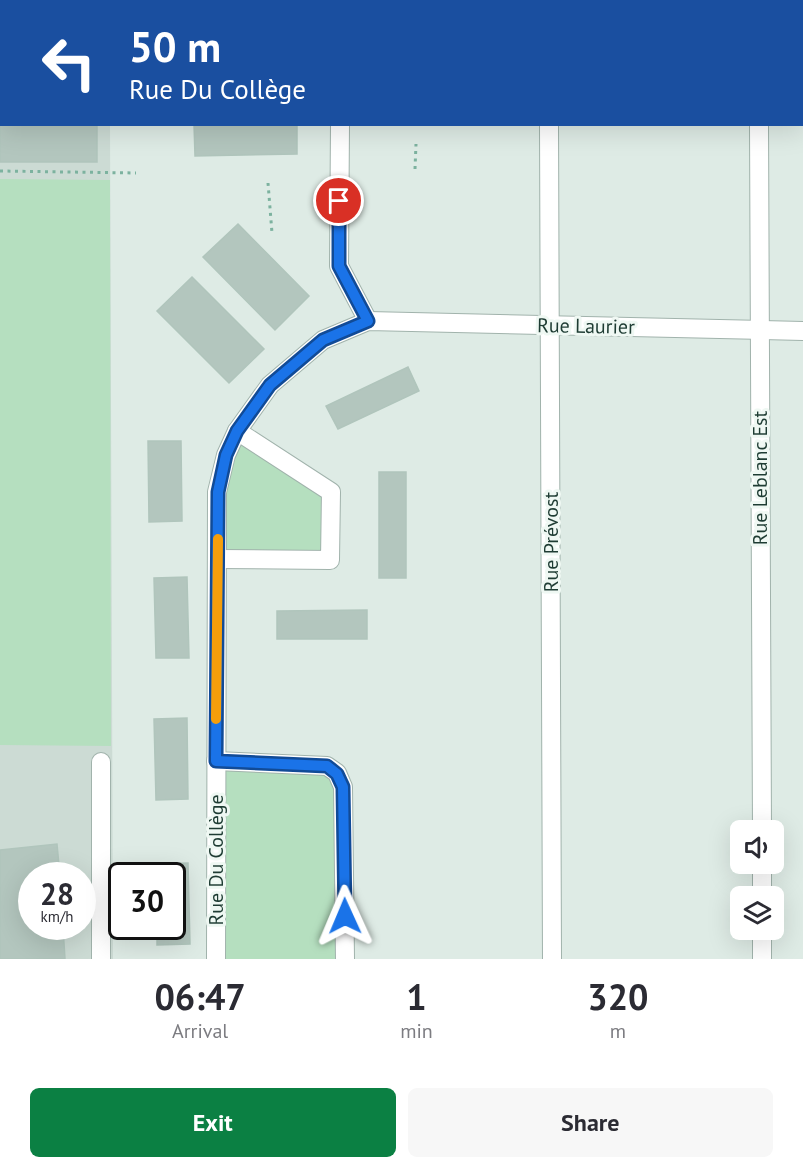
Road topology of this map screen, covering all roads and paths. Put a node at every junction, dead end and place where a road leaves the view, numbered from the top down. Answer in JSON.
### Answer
{"nodes":[{"id":1,"x":340,"y":126,"type":"edge"},
{"id":2,"x":549,"y":126,"type":"edge"},
{"id":3,"x":759,"y":126,"type":"edge"},
{"id":4,"x":417,"y":144,"type":"dead end"},
{"id":5,"x":416,"y":168,"type":"dead end"},
{"id":6,"x":0,"y":171,"type":"edge"},
{"id":7,"x":136,"y":173,"type":"dead end"},
{"id":8,"x":268,"y":183,"type":"dead end"},
{"id":9,"x":272,"y":233,"type":"dead end"},
{"id":10,"x":368,"y":321,"type":"junction"},
{"id":11,"x":551,"y":325,"type":"junction"},
{"id":12,"x":760,"y":330,"type":"junction"},
{"id":13,"x":803,"y":331,"type":"edge"},
{"id":14,"x":237,"y":431,"type":"junction"},
{"id":15,"x":218,"y":559,"type":"junction"},
{"id":16,"x":216,"y":761,"type":"junction"},
{"id":17,"x":100,"y":762,"type":"dead end"},
{"id":18,"x":762,"y":820,"type":"edge"},
{"id":19,"x":762,"y":940,"type":"edge"},
{"id":20,"x":101,"y":959,"type":"edge"},
{"id":21,"x":216,"y":959,"type":"edge"},
{"id":22,"x":345,"y":959,"type":"edge"},
{"id":23,"x":552,"y":959,"type":"edge"},
{"id":24,"x":762,"y":959,"type":"edge"}],
"edges":[{"from":1,"to":10,"type":"street"},
{"from":2,"to":11,"type":"street","name":"Rue Prévost"},
{"from":3,"to":12,"type":"street","name":"Rue Leblanc Est"},
{"from":4,"to":5,"type":"path"},
{"from":6,"to":7,"type":"path"},
{"from":8,"to":9,"type":"path"},
{"from":10,"to":11,"type":"street","name":"Rue Laurier"},
{"from":10,"to":14,"type":"street","name":"Rue Du Collège"},
{"from":11,"to":12,"type":"street","name":"Rue Laurier"},
{"from":11,"to":23,"type":"street","name":"Rue Prévost"},
{"from":12,"to":13,"type":"street","name":"Rue Laurier"},
{"from":12,"to":18,"type":"street","name":"Rue Leblanc Est"},
{"from":14,"to":15,"type":"street","name":"Rue Du Collège"},
{"from":14,"to":15,"type":"street"},
{"from":15,"to":16,"type":"street","name":"Rue Du Collège"},
{"from":16,"to":21,"type":"street","name":"Rue Du Collège"},
{"from":16,"to":22,"type":"street"},
{"from":17,"to":20,"type":"street"},
{"from":19,"to":24,"type":"street"}]}
